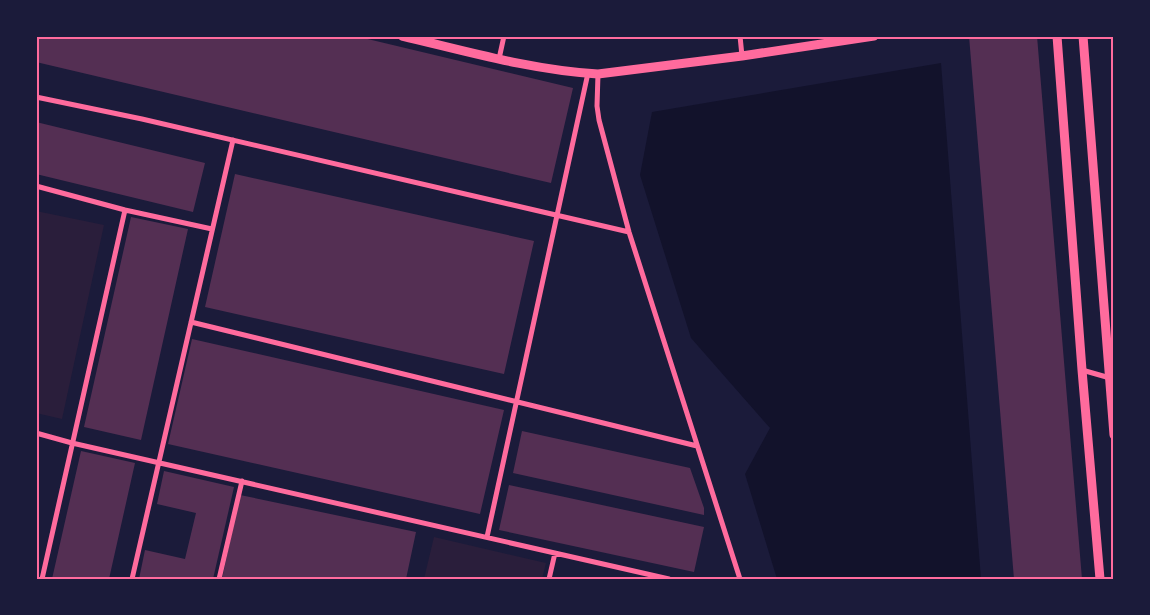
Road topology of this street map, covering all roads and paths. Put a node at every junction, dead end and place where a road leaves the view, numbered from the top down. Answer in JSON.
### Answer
{"nodes":[{"id":1,"x":402,"y":36,"type":"edge"},
{"id":2,"x":504,"y":36,"type":"edge"},
{"id":3,"x":740,"y":36,"type":"edge"},
{"id":4,"x":874,"y":36,"type":"edge"},
{"id":5,"x":1058,"y":36,"type":"edge"},
{"id":6,"x":1082,"y":36,"type":"edge"},
{"id":7,"x":742,"y":56,"type":"junction"},
{"id":8,"x":499,"y":59,"type":"junction"},
{"id":9,"x":588,"y":74,"type":"junction"},
{"id":10,"x":598,"y":74,"type":"junction"},
{"id":11,"x":36,"y":97,"type":"edge"},
{"id":12,"x":233,"y":140,"type":"junction"},
{"id":13,"x":36,"y":186,"type":"edge"},
{"id":14,"x":125,"y":210,"type":"junction"},
{"id":15,"x":557,"y":216,"type":"junction"},
{"id":16,"x":212,"y":230,"type":"junction"},
{"id":17,"x":629,"y":232,"type":"junction"},
{"id":18,"x":191,"y":322,"type":"junction"},
{"id":19,"x":1082,"y":370,"type":"junction"},
{"id":20,"x":1111,"y":379,"type":"edge"},
{"id":21,"x":515,"y":401,"type":"junction"},
{"id":22,"x":36,"y":433,"type":"edge"},
{"id":23,"x":1114,"y":435,"type":"edge"},
{"id":24,"x":72,"y":443,"type":"junction"},
{"id":25,"x":697,"y":446,"type":"junction"},
{"id":26,"x":159,"y":463,"type":"junction"},
{"id":27,"x":242,"y":482,"type":"junction"},
{"id":28,"x":487,"y":537,"type":"junction"},
{"id":29,"x":555,"y":553,"type":"junction"},
{"id":30,"x":42,"y":579,"type":"edge"},
{"id":31,"x":132,"y":579,"type":"edge"},
{"id":32,"x":219,"y":579,"type":"edge"},
{"id":33,"x":549,"y":579,"type":"edge"},
{"id":34,"x":669,"y":579,"type":"edge"},
{"id":35,"x":740,"y":579,"type":"edge"},
{"id":36,"x":1100,"y":579,"type":"edge"}],
"edges":[{"from":1,"to":8,"type":"street"},
{"from":2,"to":8,"type":"street"},
{"from":3,"to":7,"type":"street"},
{"from":4,"to":7,"type":"street"},
{"from":5,"to":19,"type":"street"},
{"from":6,"to":20,"type":"street"},
{"from":7,"to":10,"type":"street"},
{"from":8,"to":9,"type":"street"},
{"from":9,"to":10,"type":"street"},
{"from":9,"to":15,"type":"street"},
{"from":10,"to":17,"type":"street"},
{"from":11,"to":12,"type":"street"},
{"from":12,"to":15,"type":"street"},
{"from":12,"to":16,"type":"street"},
{"from":13,"to":14,"type":"street"},
{"from":14,"to":16,"type":"street"},
{"from":14,"to":24,"type":"street"},
{"from":15,"to":17,"type":"street"},
{"from":15,"to":21,"type":"street"},
{"from":16,"to":18,"type":"street"},
{"from":17,"to":25,"type":"street"},
{"from":18,"to":21,"type":"street"},
{"from":18,"to":26,"type":"street"},
{"from":19,"to":20,"type":"street"},
{"from":19,"to":36,"type":"street"},
{"from":20,"to":23,"type":"street"},
{"from":21,"to":25,"type":"street"},
{"from":21,"to":28,"type":"street"},
{"from":22,"to":24,"type":"street"},
{"from":24,"to":26,"type":"street"},
{"from":24,"to":30,"type":"street"},
{"from":25,"to":35,"type":"street"},
{"from":26,"to":27,"type":"street"},
{"from":26,"to":31,"type":"street"},
{"from":27,"to":28,"type":"street"},
{"from":27,"to":32,"type":"street"},
{"from":28,"to":29,"type":"street"},
{"from":29,"to":33,"type":"street"},
{"from":29,"to":34,"type":"street"}]}
